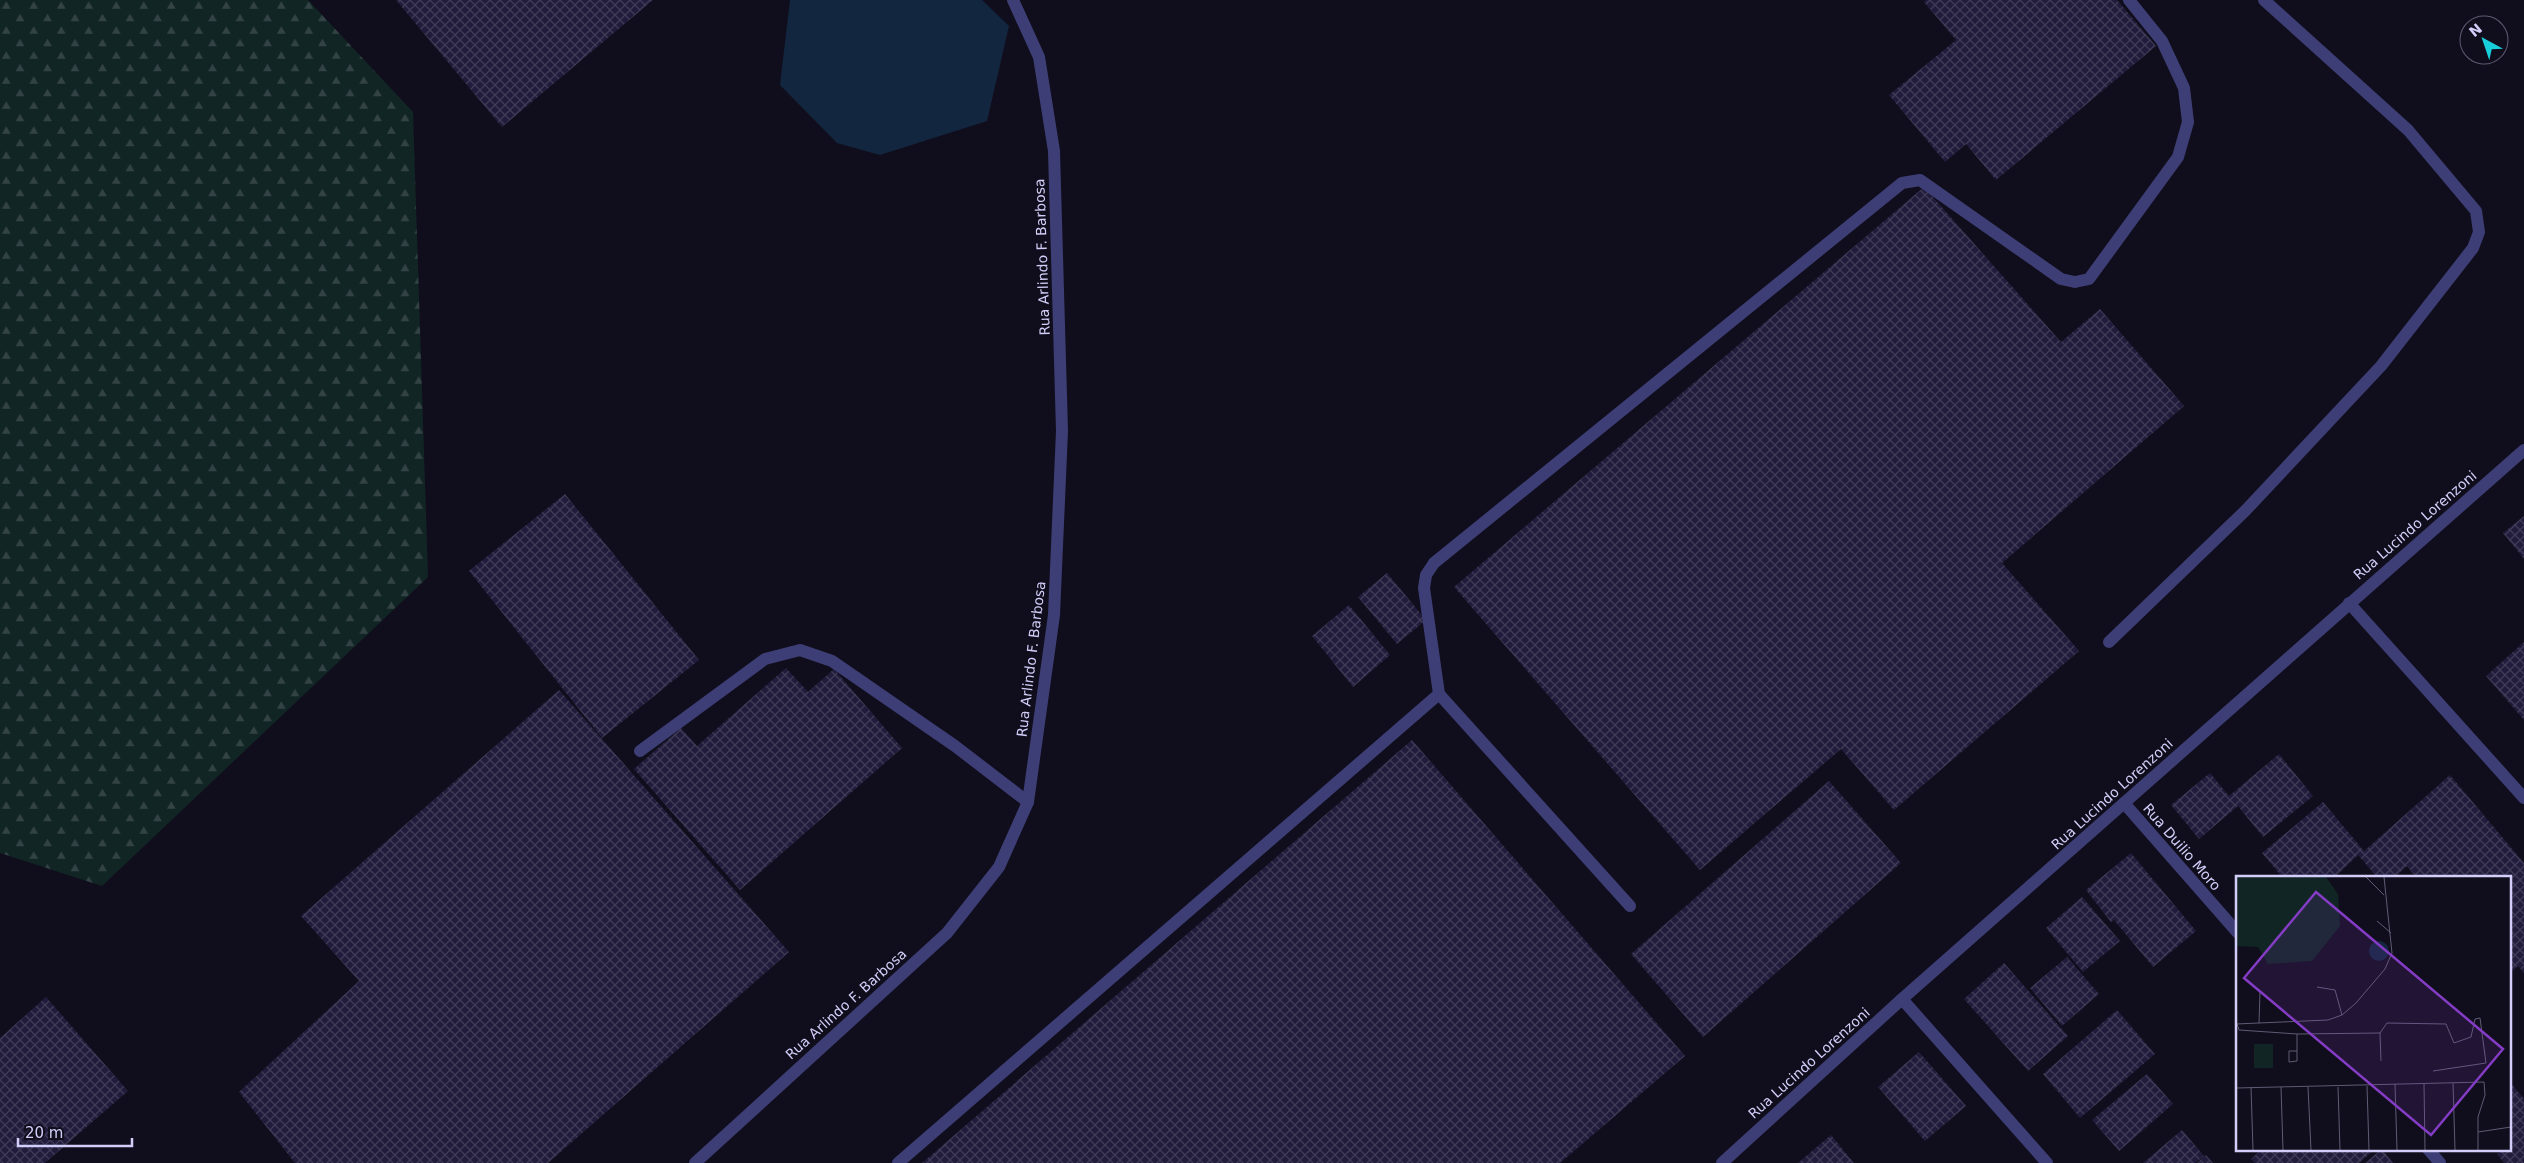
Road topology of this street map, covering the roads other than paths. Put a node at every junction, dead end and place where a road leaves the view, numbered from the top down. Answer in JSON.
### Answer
{"nodes":[{"id":1,"x":1013,"y":0,"type":"edge"},
{"id":2,"x":2129,"y":0,"type":"edge"},
{"id":3,"x":2264,"y":0,"type":"edge"},
{"id":4,"x":2524,"y":450,"type":"edge"},
{"id":5,"x":2348,"y":604,"type":"junction"},
{"id":6,"x":2109,"y":642,"type":"dead end"},
{"id":7,"x":1439,"y":694,"type":"junction"},
{"id":8,"x":640,"y":751,"type":"dead end"},
{"id":9,"x":2524,"y":798,"type":"edge"},
{"id":10,"x":1028,"y":802,"type":"junction"},
{"id":11,"x":2124,"y":803,"type":"junction"},
{"id":12,"x":1630,"y":906,"type":"dead end"},
{"id":13,"x":2236,"y":931,"type":"edge"},
{"id":14,"x":1902,"y":999,"type":"junction"},
{"id":15,"x":2429,"y":1150,"type":"edge"},
{"id":16,"x":695,"y":1163,"type":"edge"},
{"id":17,"x":898,"y":1163,"type":"edge"},
{"id":18,"x":1722,"y":1163,"type":"edge"},
{"id":19,"x":2047,"y":1163,"type":"edge"},
{"id":20,"x":2440,"y":1163,"type":"edge"}],
"edges":[{"from":1,"to":10,"type":"street","name":"Rua Arlindo F. Barbosa"},
{"from":2,"to":7,"type":"street"},
{"from":3,"to":6,"type":"street"},
{"from":4,"to":5,"type":"street","name":"Rua Lucindo Lorenzoni"},
{"from":5,"to":9,"type":"street"},
{"from":5,"to":11,"type":"street","name":"Rua Lucindo Lorenzoni"},
{"from":7,"to":12,"type":"street"},
{"from":7,"to":17,"type":"street"},
{"from":8,"to":10,"type":"street"},
{"from":10,"to":16,"type":"street","name":"Rua Arlindo F. Barbosa"},
{"from":11,"to":13,"type":"street","name":"Rua Duilio Moro"},
{"from":11,"to":14,"type":"street","name":"Rua Lucindo Lorenzoni"},
{"from":14,"to":18,"type":"street","name":"Rua Lucindo Lorenzoni"},
{"from":14,"to":19,"type":"street"},
{"from":15,"to":20,"type":"street"}]}
